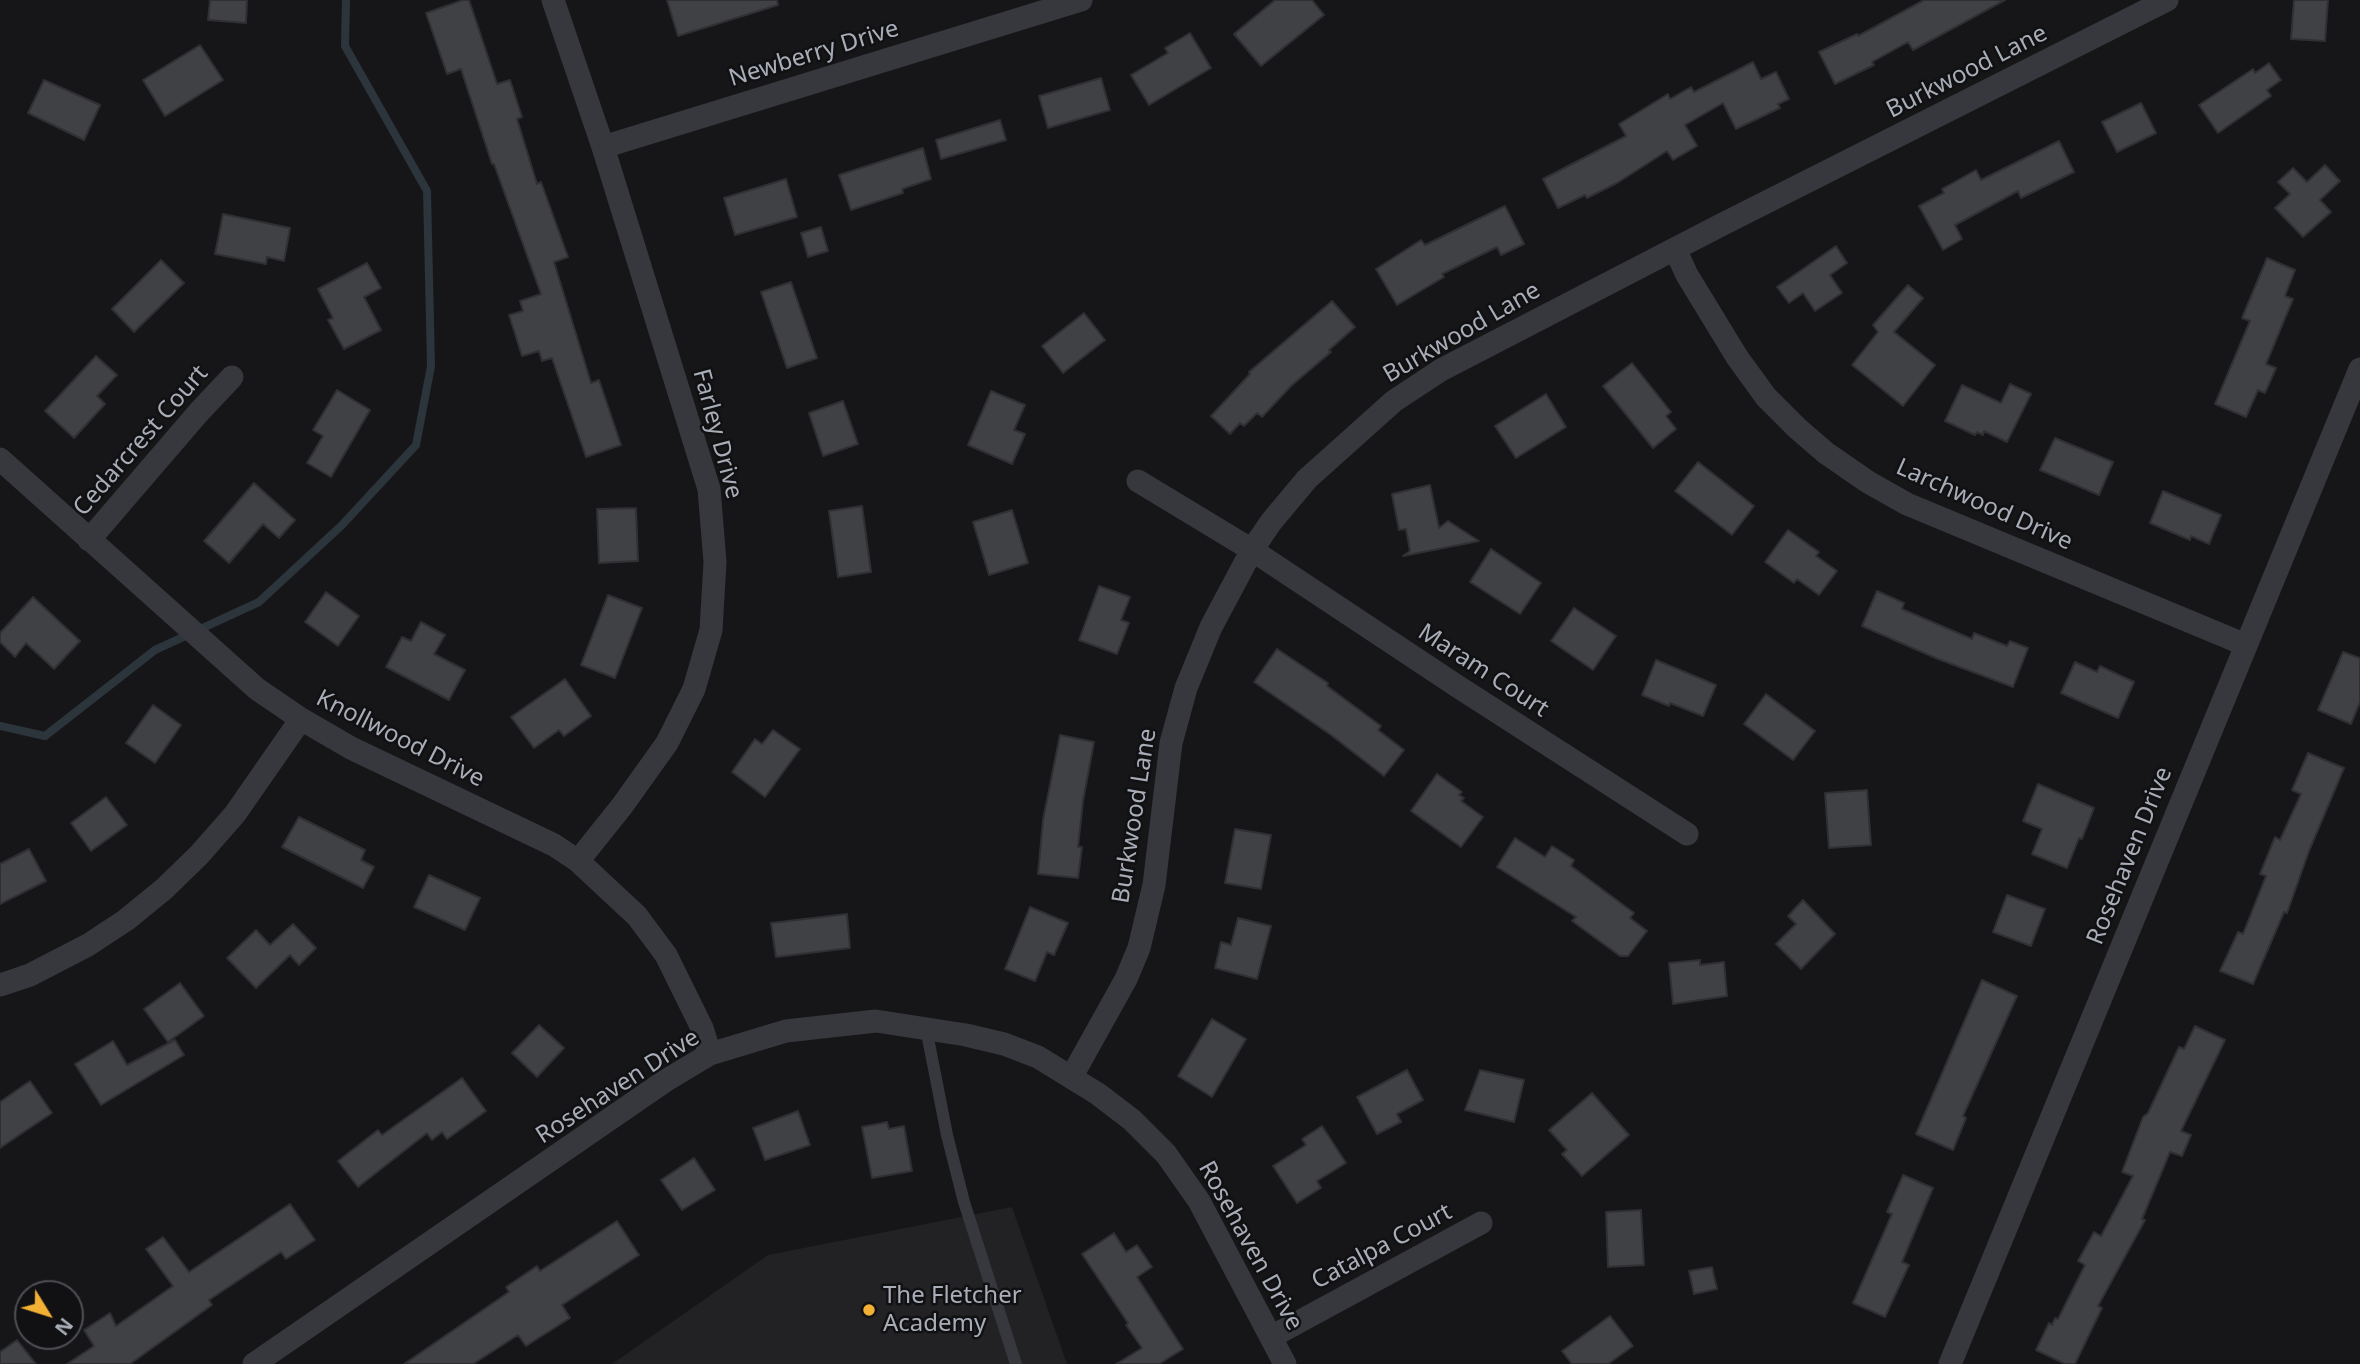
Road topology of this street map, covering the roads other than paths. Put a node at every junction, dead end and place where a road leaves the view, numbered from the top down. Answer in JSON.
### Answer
{"nodes":[{"id":1,"x":553,"y":0,"type":"edge"},
{"id":2,"x":1081,"y":0,"type":"edge"},
{"id":3,"x":2168,"y":0,"type":"edge"},
{"id":4,"x":603,"y":147,"type":"junction"},
{"id":5,"x":1675,"y":249,"type":"junction"},
{"id":6,"x":2360,"y":369,"type":"edge"},
{"id":7,"x":232,"y":377,"type":"dead end"},
{"id":8,"x":0,"y":459,"type":"edge"},
{"id":9,"x":1138,"y":481,"type":"dead end"},
{"id":10,"x":89,"y":540,"type":"junction"},
{"id":11,"x":1252,"y":550,"type":"junction"},
{"id":12,"x":2246,"y":645,"type":"junction"},
{"id":13,"x":301,"y":719,"type":"junction"},
{"id":14,"x":1687,"y":834,"type":"dead end"},
{"id":15,"x":578,"y":862,"type":"junction"},
{"id":16,"x":0,"y":985,"type":"edge"},
{"id":17,"x":926,"y":1028,"type":"junction"},
{"id":18,"x":710,"y":1054,"type":"junction"},
{"id":19,"x":1072,"y":1076,"type":"junction"},
{"id":20,"x":1481,"y":1223,"type":"dead end"},
{"id":21,"x":1271,"y":1337,"type":"junction"},
{"id":22,"x":254,"y":1364,"type":"edge"},
{"id":23,"x":1016,"y":1364,"type":"edge"},
{"id":24,"x":1285,"y":1364,"type":"edge"},
{"id":25,"x":1950,"y":1364,"type":"edge"}],
"edges":[{"from":1,"to":4,"type":"street","name":"Farley Drive"},
{"from":2,"to":4,"type":"street","name":"Newberry Drive"},
{"from":3,"to":5,"type":"street","name":"Burkwood Lane"},
{"from":4,"to":15,"type":"street","name":"Farley Drive"},
{"from":5,"to":11,"type":"street","name":"Burkwood Lane"},
{"from":5,"to":12,"type":"street","name":"Larchwood Drive"},
{"from":6,"to":12,"type":"street","name":"Rosehaven Drive"},
{"from":7,"to":10,"type":"street","name":"Cedarcrest Court"},
{"from":8,"to":10,"type":"street","name":"Knollwood Drive"},
{"from":9,"to":11,"type":"street","name":"Maram Court"},
{"from":10,"to":13,"type":"street","name":"Knollwood Drive"},
{"from":11,"to":14,"type":"street","name":"Maram Court"},
{"from":11,"to":19,"type":"street","name":"Burkwood Lane"},
{"from":12,"to":25,"type":"street","name":"Rosehaven Drive"},
{"from":13,"to":15,"type":"street","name":"Knollwood Drive"},
{"from":13,"to":16,"type":"street"},
{"from":15,"to":18,"type":"street","name":"Knollwood Drive"},
{"from":17,"to":18,"type":"street","name":"Rosehaven Drive"},
{"from":17,"to":19,"type":"street","name":"Rosehaven Drive"},
{"from":17,"to":23,"type":"lane"},
{"from":18,"to":22,"type":"street","name":"Rosehaven Drive"},
{"from":19,"to":21,"type":"street","name":"Rosehaven Drive"},
{"from":20,"to":21,"type":"street","name":"Catalpa Court"},
{"from":21,"to":24,"type":"street","name":"Rosehaven Drive"}]}
